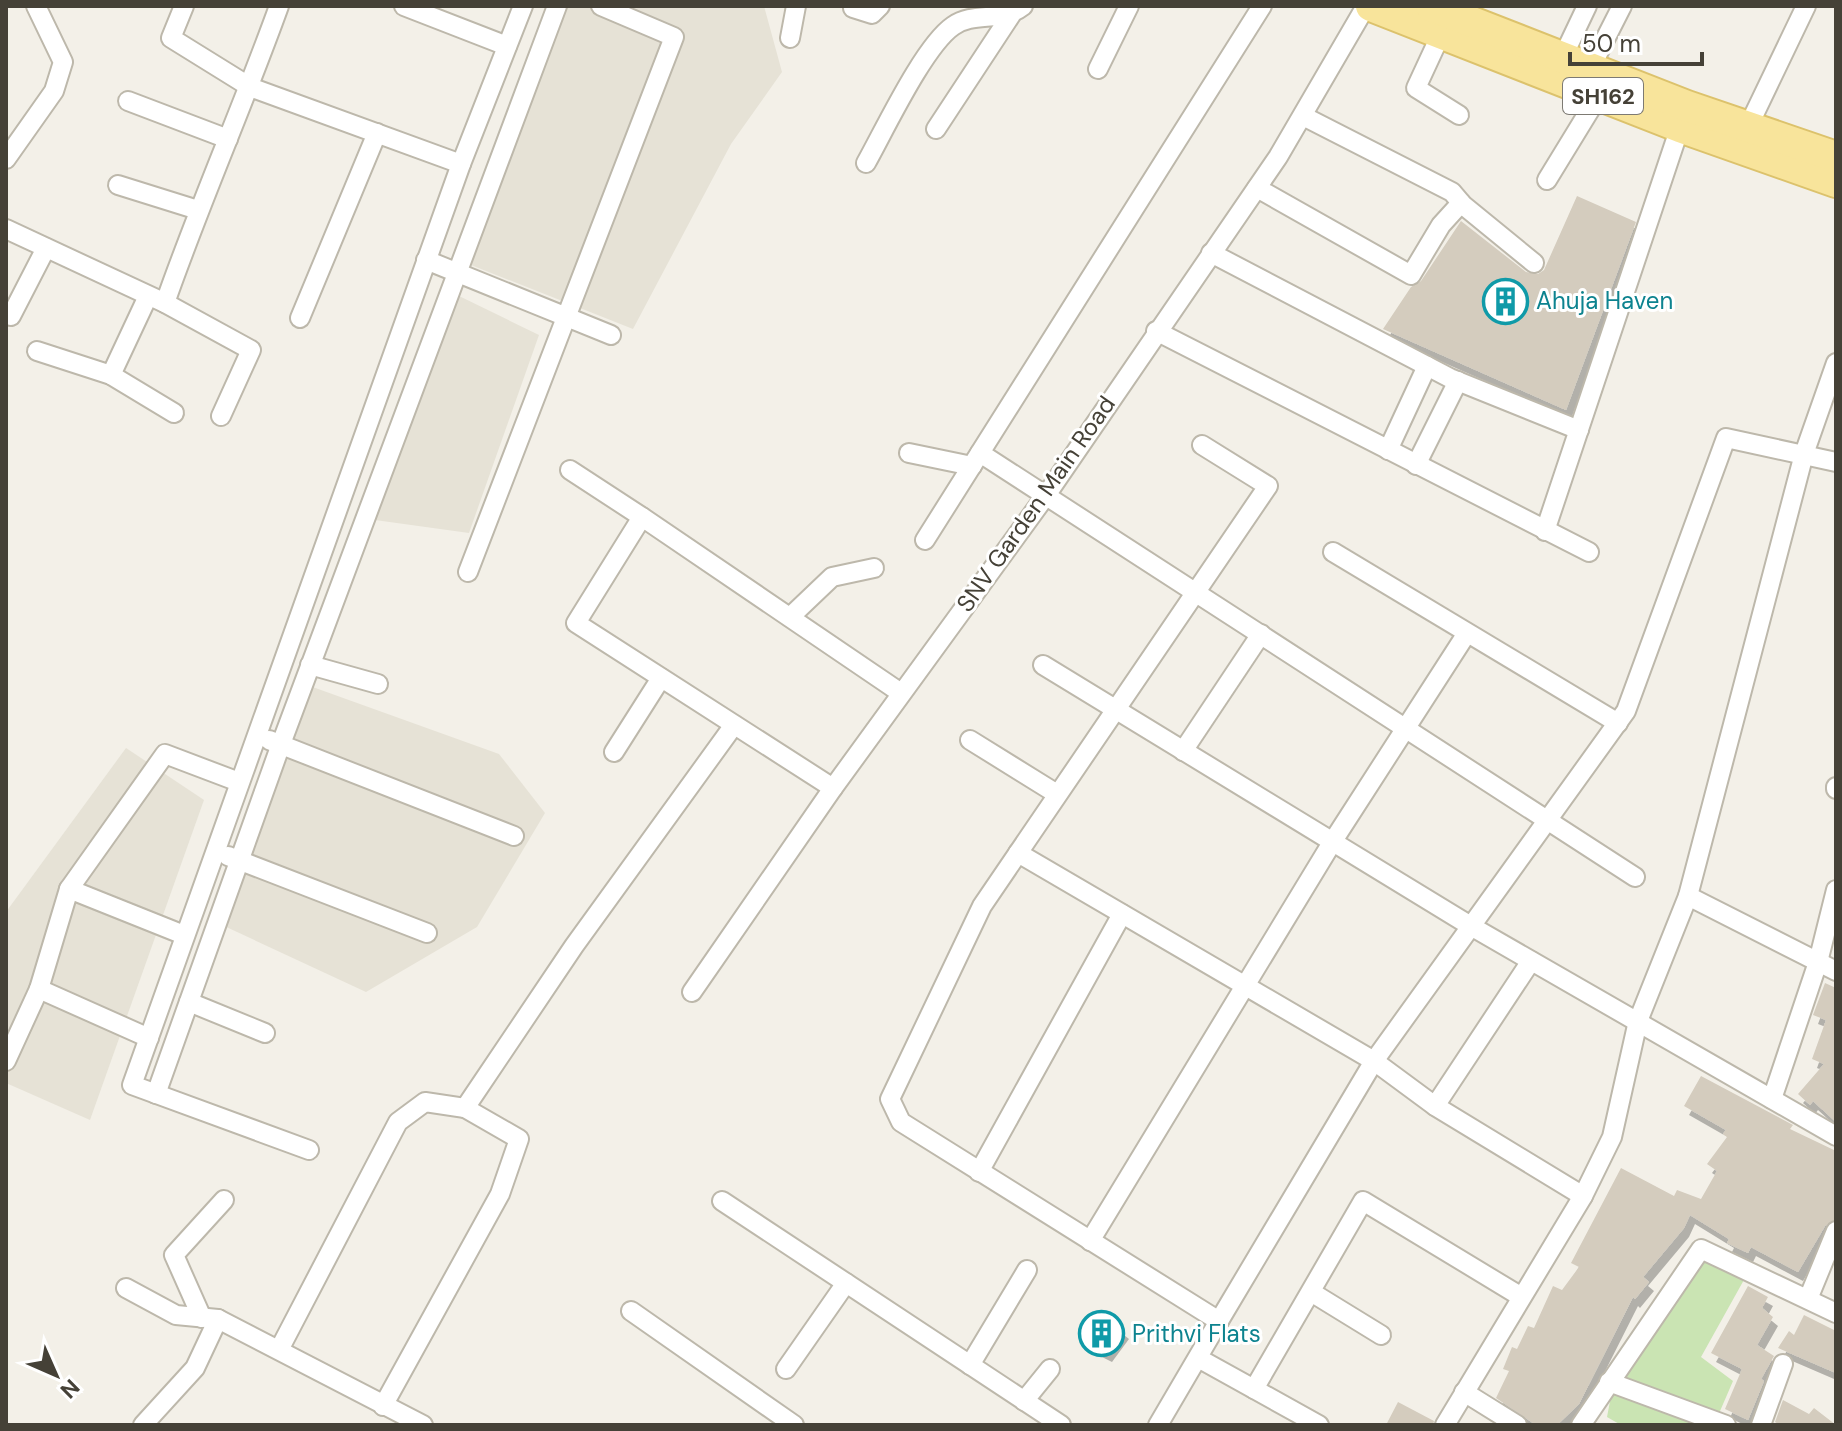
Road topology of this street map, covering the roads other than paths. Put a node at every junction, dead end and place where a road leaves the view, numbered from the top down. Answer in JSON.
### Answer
{"nodes":[{"id":1,"x":36,"y":6,"type":"edge"},
{"id":2,"x":184,"y":6,"type":"edge"},
{"id":3,"x":279,"y":6,"type":"edge"},
{"id":4,"x":404,"y":6,"type":"edge"},
{"id":5,"x":523,"y":6,"type":"edge"},
{"id":6,"x":557,"y":6,"type":"edge"},
{"id":7,"x":601,"y":6,"type":"edge"},
{"id":8,"x":796,"y":6,"type":"edge"},
{"id":9,"x":880,"y":6,"type":"edge"},
{"id":10,"x":1129,"y":6,"type":"edge"},
{"id":11,"x":1262,"y":6,"type":"edge"},
{"id":12,"x":1369,"y":6,"type":"edge"},
{"id":13,"x":1587,"y":6,"type":"edge"},
{"id":14,"x":1622,"y":6,"type":"edge"},
{"id":15,"x":1806,"y":6,"type":"edge"},
{"id":16,"x":853,"y":8,"type":"edge"},
{"id":17,"x":1017,"y":11,"type":"edge"},
{"id":18,"x":1444,"y":15,"type":"edge"},
{"id":19,"x":790,"y":38,"type":"dead end"},
{"id":20,"x":507,"y":46,"type":"junction"},
{"id":21,"x":1098,"y":69,"type":"dead end"},
{"id":22,"x":1577,"y":74,"type":"junction"},
{"id":23,"x":250,"y":87,"type":"junction"},
{"id":24,"x":128,"y":101,"type":"dead end"},
{"id":25,"x":1459,"y":115,"type":"dead end"},
{"id":26,"x":1303,"y":116,"type":"junction"},
{"id":27,"x":1680,"y":127,"type":"junction"},
{"id":28,"x":1748,"y":127,"type":"junction"},
{"id":29,"x":936,"y":129,"type":"dead end"},
{"id":30,"x":377,"y":133,"type":"junction"},
{"id":31,"x":228,"y":139,"type":"junction"},
{"id":32,"x":1836,"y":157,"type":"edge"},
{"id":33,"x":6,"y":159,"type":"edge"},
{"id":34,"x":866,"y":163,"type":"dead end"},
{"id":35,"x":461,"y":164,"type":"junction"},
{"id":36,"x":1547,"y":180,"type":"dead end"},
{"id":37,"x":1836,"y":182,"type":"edge"},
{"id":38,"x":118,"y":185,"type":"dead end"},
{"id":39,"x":1257,"y":188,"type":"junction"},
{"id":40,"x":1461,"y":203,"type":"junction"},
{"id":41,"x":198,"y":210,"type":"junction"},
{"id":42,"x":6,"y":229,"type":"edge"},
{"id":43,"x":46,"y":248,"type":"junction"},
{"id":44,"x":1211,"y":253,"type":"junction"},
{"id":45,"x":426,"y":260,"type":"junction"},
{"id":46,"x":1534,"y":263,"type":"dead end"},
{"id":47,"x":456,"y":272,"type":"junction"},
{"id":48,"x":157,"y":300,"type":"junction"},
{"id":49,"x":11,"y":316,"type":"dead end"},
{"id":50,"x":300,"y":318,"type":"dead end"},
{"id":51,"x":566,"y":318,"type":"junction"},
{"id":52,"x":1156,"y":331,"type":"junction"},
{"id":53,"x":611,"y":335,"type":"dead end"},
{"id":54,"x":37,"y":351,"type":"dead end"},
{"id":55,"x":1836,"y":363,"type":"edge"},
{"id":56,"x":1427,"y":366,"type":"junction"},
{"id":57,"x":111,"y":375,"type":"junction"},
{"id":58,"x":1458,"y":381,"type":"junction"},
{"id":59,"x":174,"y":413,"type":"dead end"},
{"id":60,"x":221,"y":416,"type":"dead end"},
{"id":61,"x":1579,"y":430,"type":"junction"},
{"id":62,"x":1202,"y":445,"type":"dead end"},
{"id":63,"x":1388,"y":450,"type":"junction"},
{"id":64,"x":909,"y":453,"type":"dead end"},
{"id":65,"x":1804,"y":454,"type":"junction"},
{"id":66,"x":976,"y":460,"type":"junction"},
{"id":67,"x":1836,"y":462,"type":"edge"},
{"id":68,"x":1416,"y":465,"type":"junction"},
{"id":69,"x":570,"y":470,"type":"dead end"},
{"id":70,"x":1047,"y":494,"type":"junction"},
{"id":71,"x":642,"y":517,"type":"junction"},
{"id":72,"x":1545,"y":531,"type":"junction"},
{"id":73,"x":925,"y":540,"type":"dead end"},
{"id":74,"x":1333,"y":552,"type":"dead end"},
{"id":75,"x":1589,"y":552,"type":"dead end"},
{"id":76,"x":874,"y":568,"type":"dead end"},
{"id":77,"x":468,"y":572,"type":"dead end"},
{"id":78,"x":1196,"y":592,"type":"junction"},
{"id":79,"x":790,"y":617,"type":"junction"},
{"id":80,"x":1467,"y":633,"type":"junction"},
{"id":81,"x":1261,"y":634,"type":"junction"},
{"id":82,"x":310,"y":665,"type":"junction"},
{"id":83,"x":1043,"y":665,"type":"dead end"},
{"id":84,"x":661,"y":678,"type":"junction"},
{"id":85,"x":378,"y":684,"type":"dead end"},
{"id":86,"x":901,"y":693,"type":"junction"},
{"id":87,"x":1115,"y":709,"type":"junction"},
{"id":88,"x":1618,"y":723,"type":"junction"},
{"id":89,"x":734,"y":725,"type":"junction"},
{"id":90,"x":1406,"y":728,"type":"junction"},
{"id":91,"x":256,"y":735,"type":"junction"},
{"id":92,"x":970,"y":740,"type":"dead end"},
{"id":93,"x":281,"y":744,"type":"junction"},
{"id":94,"x":1183,"y":751,"type":"junction"},
{"id":95,"x":614,"y":752,"type":"dead end"},
{"id":96,"x":239,"y":782,"type":"junction"},
{"id":97,"x":833,"y":788,"type":"junction"},
{"id":98,"x":1057,"y":794,"type":"junction"},
{"id":99,"x":1547,"y":819,"type":"junction"},
{"id":100,"x":514,"y":836,"type":"dead end"},
{"id":101,"x":1333,"y":843,"type":"junction"},
{"id":102,"x":214,"y":850,"type":"junction"},
{"id":103,"x":1018,"y":853,"type":"junction"},
{"id":104,"x":239,"y":860,"type":"junction"},
{"id":105,"x":1635,"y":877,"type":"dead end"},
{"id":106,"x":69,"y":889,"type":"junction"},
{"id":107,"x":1836,"y":890,"type":"edge"},
{"id":108,"x":1688,"y":896,"type":"junction"},
{"id":109,"x":1122,"y":914,"type":"junction"},
{"id":110,"x":1469,"y":925,"type":"junction"},
{"id":111,"x":427,"y":933,"type":"dead end"},
{"id":112,"x":184,"y":935,"type":"junction"},
{"id":113,"x":1531,"y":961,"type":"junction"},
{"id":114,"x":1818,"y":962,"type":"junction"},
{"id":115,"x":1836,"y":971,"type":"edge"},
{"id":116,"x":1244,"y":985,"type":"junction"},
{"id":117,"x":39,"y":989,"type":"junction"},
{"id":118,"x":692,"y":992,"type":"dead end"},
{"id":119,"x":189,"y":1002,"type":"junction"},
{"id":120,"x":1638,"y":1021,"type":"junction"},
{"id":121,"x":265,"y":1033,"type":"dead end"},
{"id":122,"x":149,"y":1038,"type":"junction"},
{"id":123,"x":6,"y":1061,"type":"edge"},
{"id":124,"x":1374,"y":1061,"type":"junction"},
{"id":125,"x":156,"y":1094,"type":"junction"},
{"id":126,"x":1772,"y":1099,"type":"junction"},
{"id":127,"x":1435,"y":1106,"type":"junction"},
{"id":128,"x":465,"y":1108,"type":"junction"},
{"id":129,"x":1836,"y":1136,"type":"edge"},
{"id":130,"x":309,"y":1150,"type":"dead end"},
{"id":131,"x":979,"y":1172,"type":"junction"},
{"id":132,"x":1583,"y":1196,"type":"junction"},
{"id":133,"x":224,"y":1200,"type":"dead end"},
{"id":134,"x":722,"y":1201,"type":"dead end"},
{"id":135,"x":1836,"y":1231,"type":"edge"},
{"id":136,"x":1090,"y":1241,"type":"junction"},
{"id":137,"x":1027,"y":1270,"type":"dead end"},
{"id":138,"x":846,"y":1283,"type":"junction"},
{"id":139,"x":126,"y":1288,"type":"dead end"},
{"id":140,"x":1311,"y":1292,"type":"junction"},
{"id":141,"x":1520,"y":1296,"type":"junction"},
{"id":142,"x":1808,"y":1299,"type":"junction"},
{"id":143,"x":631,"y":1311,"type":"dead end"},
{"id":144,"x":1836,"y":1313,"type":"edge"},
{"id":145,"x":210,"y":1319,"type":"junction"},
{"id":146,"x":1219,"y":1321,"type":"junction"},
{"id":147,"x":1381,"y":1335,"type":"dead end"},
{"id":148,"x":280,"y":1348,"type":"junction"},
{"id":149,"x":1198,"y":1358,"type":"junction"},
{"id":150,"x":1783,"y":1364,"type":"dead end"},
{"id":151,"x":970,"y":1365,"type":"junction"},
{"id":152,"x":786,"y":1369,"type":"dead end"},
{"id":153,"x":1050,"y":1369,"type":"dead end"},
{"id":154,"x":1609,"y":1382,"type":"junction"},
{"id":155,"x":1254,"y":1389,"type":"junction"},
{"id":156,"x":1464,"y":1392,"type":"junction"},
{"id":157,"x":1024,"y":1401,"type":"junction"},
{"id":158,"x":383,"y":1406,"type":"junction"},
{"id":159,"x":143,"y":1425,"type":"edge"},
{"id":160,"x":423,"y":1425,"type":"edge"},
{"id":161,"x":794,"y":1425,"type":"edge"},
{"id":162,"x":1061,"y":1425,"type":"edge"},
{"id":163,"x":1158,"y":1425,"type":"edge"},
{"id":164,"x":1319,"y":1425,"type":"edge"},
{"id":165,"x":1445,"y":1425,"type":"edge"},
{"id":166,"x":1517,"y":1425,"type":"edge"},
{"id":167,"x":1581,"y":1425,"type":"edge"},
{"id":168,"x":1726,"y":1425,"type":"edge"},
{"id":169,"x":1761,"y":1425,"type":"edge"}],
"edges":[{"from":1,"to":33,"type":"street"},
{"from":2,"to":23,"type":"street"},
{"from":3,"to":23,"type":"street"},
{"from":4,"to":20,"type":"street"},
{"from":5,"to":20,"type":"street"},
{"from":6,"to":47,"type":"street"},
{"from":7,"to":51,"type":"street"},
{"from":8,"to":19,"type":"street"},
{"from":9,"to":16,"type":"street"},
{"from":10,"to":21,"type":"street"},
{"from":11,"to":66,"type":"street"},
{"from":12,"to":18,"type":"main road","number":"SH162"},
{"from":12,"to":26,"type":"street","name":"SNV Garden Main Road"},
{"from":13,"to":22,"type":"street"},
{"from":14,"to":22,"type":"street"},
{"from":15,"to":28,"type":"street"},
{"from":17,"to":29,"type":"street"},
{"from":17,"to":34,"type":"street"},
{"from":18,"to":22,"type":"main road","number":"SH162"},
{"from":18,"to":25,"type":"street"},
{"from":20,"to":35,"type":"street"},
{"from":22,"to":27,"type":"main road","number":"SH162"},
{"from":22,"to":28,"type":"main road","number":"SH162"},
{"from":22,"to":36,"type":"street"},
{"from":23,"to":30,"type":"street"},
{"from":23,"to":31,"type":"street"},
{"from":24,"to":31,"type":"street"},
{"from":26,"to":39,"type":"street","name":"SNV Garden Main Road"},
{"from":26,"to":40,"type":"street"},
{"from":27,"to":37,"type":"main road","number":"SH162"},
{"from":27,"to":61,"type":"street"},
{"from":28,"to":32,"type":"main road","number":"SH162"},
{"from":30,"to":35,"type":"street"},
{"from":30,"to":50,"type":"street"},
{"from":31,"to":41,"type":"street"},
{"from":35,"to":45,"type":"street"},
{"from":38,"to":41,"type":"street"},
{"from":39,"to":40,"type":"street"},
{"from":39,"to":44,"type":"street","name":"SNV Garden Main Road"},
{"from":40,"to":46,"type":"street"},
{"from":41,"to":48,"type":"street"},
{"from":42,"to":43,"type":"street"},
{"from":43,"to":48,"type":"street"},
{"from":43,"to":49,"type":"street"},
{"from":44,"to":52,"type":"street","name":"SNV Garden Main Road"},
{"from":44,"to":56,"type":"street"},
{"from":45,"to":47,"type":"street"},
{"from":45,"to":91,"type":"street"},
{"from":47,"to":51,"type":"street"},
{"from":47,"to":82,"type":"street"},
{"from":48,"to":57,"type":"street"},
{"from":48,"to":60,"type":"street"},
{"from":51,"to":53,"type":"street"},
{"from":51,"to":77,"type":"street"},
{"from":52,"to":63,"type":"street"},
{"from":52,"to":70,"type":"street","name":"SNV Garden Main Road"},
{"from":54,"to":57,"type":"street"},
{"from":55,"to":65,"type":"street"},
{"from":56,"to":58,"type":"street"},
{"from":56,"to":63,"type":"street"},
{"from":57,"to":59,"type":"street"},
{"from":58,"to":61,"type":"street"},
{"from":58,"to":68,"type":"street"},
{"from":61,"to":72,"type":"street"},
{"from":62,"to":78,"type":"street"},
{"from":63,"to":68,"type":"street"},
{"from":64,"to":66,"type":"street"},
{"from":65,"to":67,"type":"street"},
{"from":65,"to":88,"type":"street"},
{"from":65,"to":108,"type":"street"},
{"from":66,"to":70,"type":"street"},
{"from":66,"to":73,"type":"street"},
{"from":68,"to":72,"type":"street"},
{"from":69,"to":71,"type":"street"},
{"from":70,"to":78,"type":"street"},
{"from":70,"to":86,"type":"street","name":"SNV Garden Main Road"},
{"from":71,"to":79,"type":"street"},
{"from":71,"to":84,"type":"street"},
{"from":72,"to":75,"type":"street"},
{"from":74,"to":80,"type":"street"},
{"from":76,"to":79,"type":"street"},
{"from":78,"to":81,"type":"street"},
{"from":78,"to":87,"type":"street"},
{"from":79,"to":86,"type":"street"},
{"from":80,"to":88,"type":"street"},
{"from":80,"to":90,"type":"street"},
{"from":81,"to":90,"type":"street"},
{"from":81,"to":94,"type":"street"},
{"from":82,"to":85,"type":"street"},
{"from":82,"to":93,"type":"street"},
{"from":83,"to":87,"type":"street"},
{"from":84,"to":89,"type":"street"},
{"from":84,"to":95,"type":"street"},
{"from":86,"to":97,"type":"street","name":"SNV Garden Main Road"},
{"from":87,"to":94,"type":"street"},
{"from":87,"to":98,"type":"street"},
{"from":88,"to":99,"type":"street"},
{"from":89,"to":97,"type":"street"},
{"from":89,"to":128,"type":"street"},
{"from":90,"to":99,"type":"street"},
{"from":90,"to":101,"type":"street"},
{"from":91,"to":93,"type":"street"},
{"from":91,"to":96,"type":"street"},
{"from":92,"to":98,"type":"street"},
{"from":93,"to":100,"type":"street"},
{"from":93,"to":104,"type":"street"},
{"from":94,"to":101,"type":"street"},
{"from":96,"to":102,"type":"street"},
{"from":96,"to":106,"type":"street"},
{"from":97,"to":118,"type":"street","name":"SNV Garden Main Road"},
{"from":98,"to":103,"type":"street"},
{"from":99,"to":105,"type":"street"},
{"from":99,"to":110,"type":"street"},
{"from":101,"to":110,"type":"street"},
{"from":101,"to":116,"type":"street"},
{"from":102,"to":104,"type":"street"},
{"from":102,"to":112,"type":"street"},
{"from":103,"to":109,"type":"street"},
{"from":103,"to":131,"type":"street"},
{"from":104,"to":111,"type":"street"},
{"from":104,"to":119,"type":"street"},
{"from":106,"to":112,"type":"street"},
{"from":106,"to":117,"type":"street"},
{"from":107,"to":114,"type":"street"},
{"from":108,"to":114,"type":"street"},
{"from":108,"to":120,"type":"street"},
{"from":109,"to":116,"type":"street"},
{"from":109,"to":131,"type":"street"},
{"from":110,"to":113,"type":"street"},
{"from":110,"to":124,"type":"street"},
{"from":112,"to":122,"type":"street"},
{"from":113,"to":120,"type":"street"},
{"from":113,"to":127,"type":"street"},
{"from":114,"to":115,"type":"street"},
{"from":114,"to":126,"type":"street"},
{"from":116,"to":124,"type":"street"},
{"from":116,"to":136,"type":"street"},
{"from":117,"to":122,"type":"street"},
{"from":117,"to":123,"type":"street"},
{"from":119,"to":121,"type":"street"},
{"from":119,"to":125,"type":"street"},
{"from":120,"to":126,"type":"street"},
{"from":120,"to":132,"type":"street"},
{"from":122,"to":125,"type":"street"},
{"from":124,"to":127,"type":"street"},
{"from":124,"to":146,"type":"street"},
{"from":125,"to":130,"type":"street"},
{"from":126,"to":129,"type":"street"},
{"from":127,"to":132,"type":"street"},
{"from":128,"to":148,"type":"street"},
{"from":128,"to":158,"type":"street"},
{"from":131,"to":136,"type":"street"},
{"from":132,"to":141,"type":"street"},
{"from":133,"to":145,"type":"street"},
{"from":134,"to":138,"type":"street"},
{"from":135,"to":142,"type":"street"},
{"from":136,"to":146,"type":"street"},
{"from":137,"to":151,"type":"street"},
{"from":138,"to":151,"type":"street"},
{"from":138,"to":152,"type":"street"},
{"from":139,"to":145,"type":"street"},
{"from":140,"to":141,"type":"street"},
{"from":140,"to":147,"type":"street"},
{"from":140,"to":155,"type":"street"},
{"from":141,"to":156,"type":"street"},
{"from":142,"to":144,"type":"street"},
{"from":142,"to":154,"type":"street"},
{"from":143,"to":161,"type":"street"},
{"from":145,"to":148,"type":"street"},
{"from":145,"to":159,"type":"street"},
{"from":146,"to":149,"type":"street"},
{"from":148,"to":158,"type":"street"},
{"from":149,"to":155,"type":"street"},
{"from":149,"to":163,"type":"street"},
{"from":150,"to":169,"type":"street"},
{"from":151,"to":157,"type":"street"},
{"from":153,"to":157,"type":"street"},
{"from":154,"to":167,"type":"street"},
{"from":154,"to":168,"type":"street"},
{"from":155,"to":164,"type":"street"},
{"from":156,"to":165,"type":"street"},
{"from":156,"to":166,"type":"street"},
{"from":157,"to":162,"type":"street"},
{"from":158,"to":160,"type":"street"}]}
